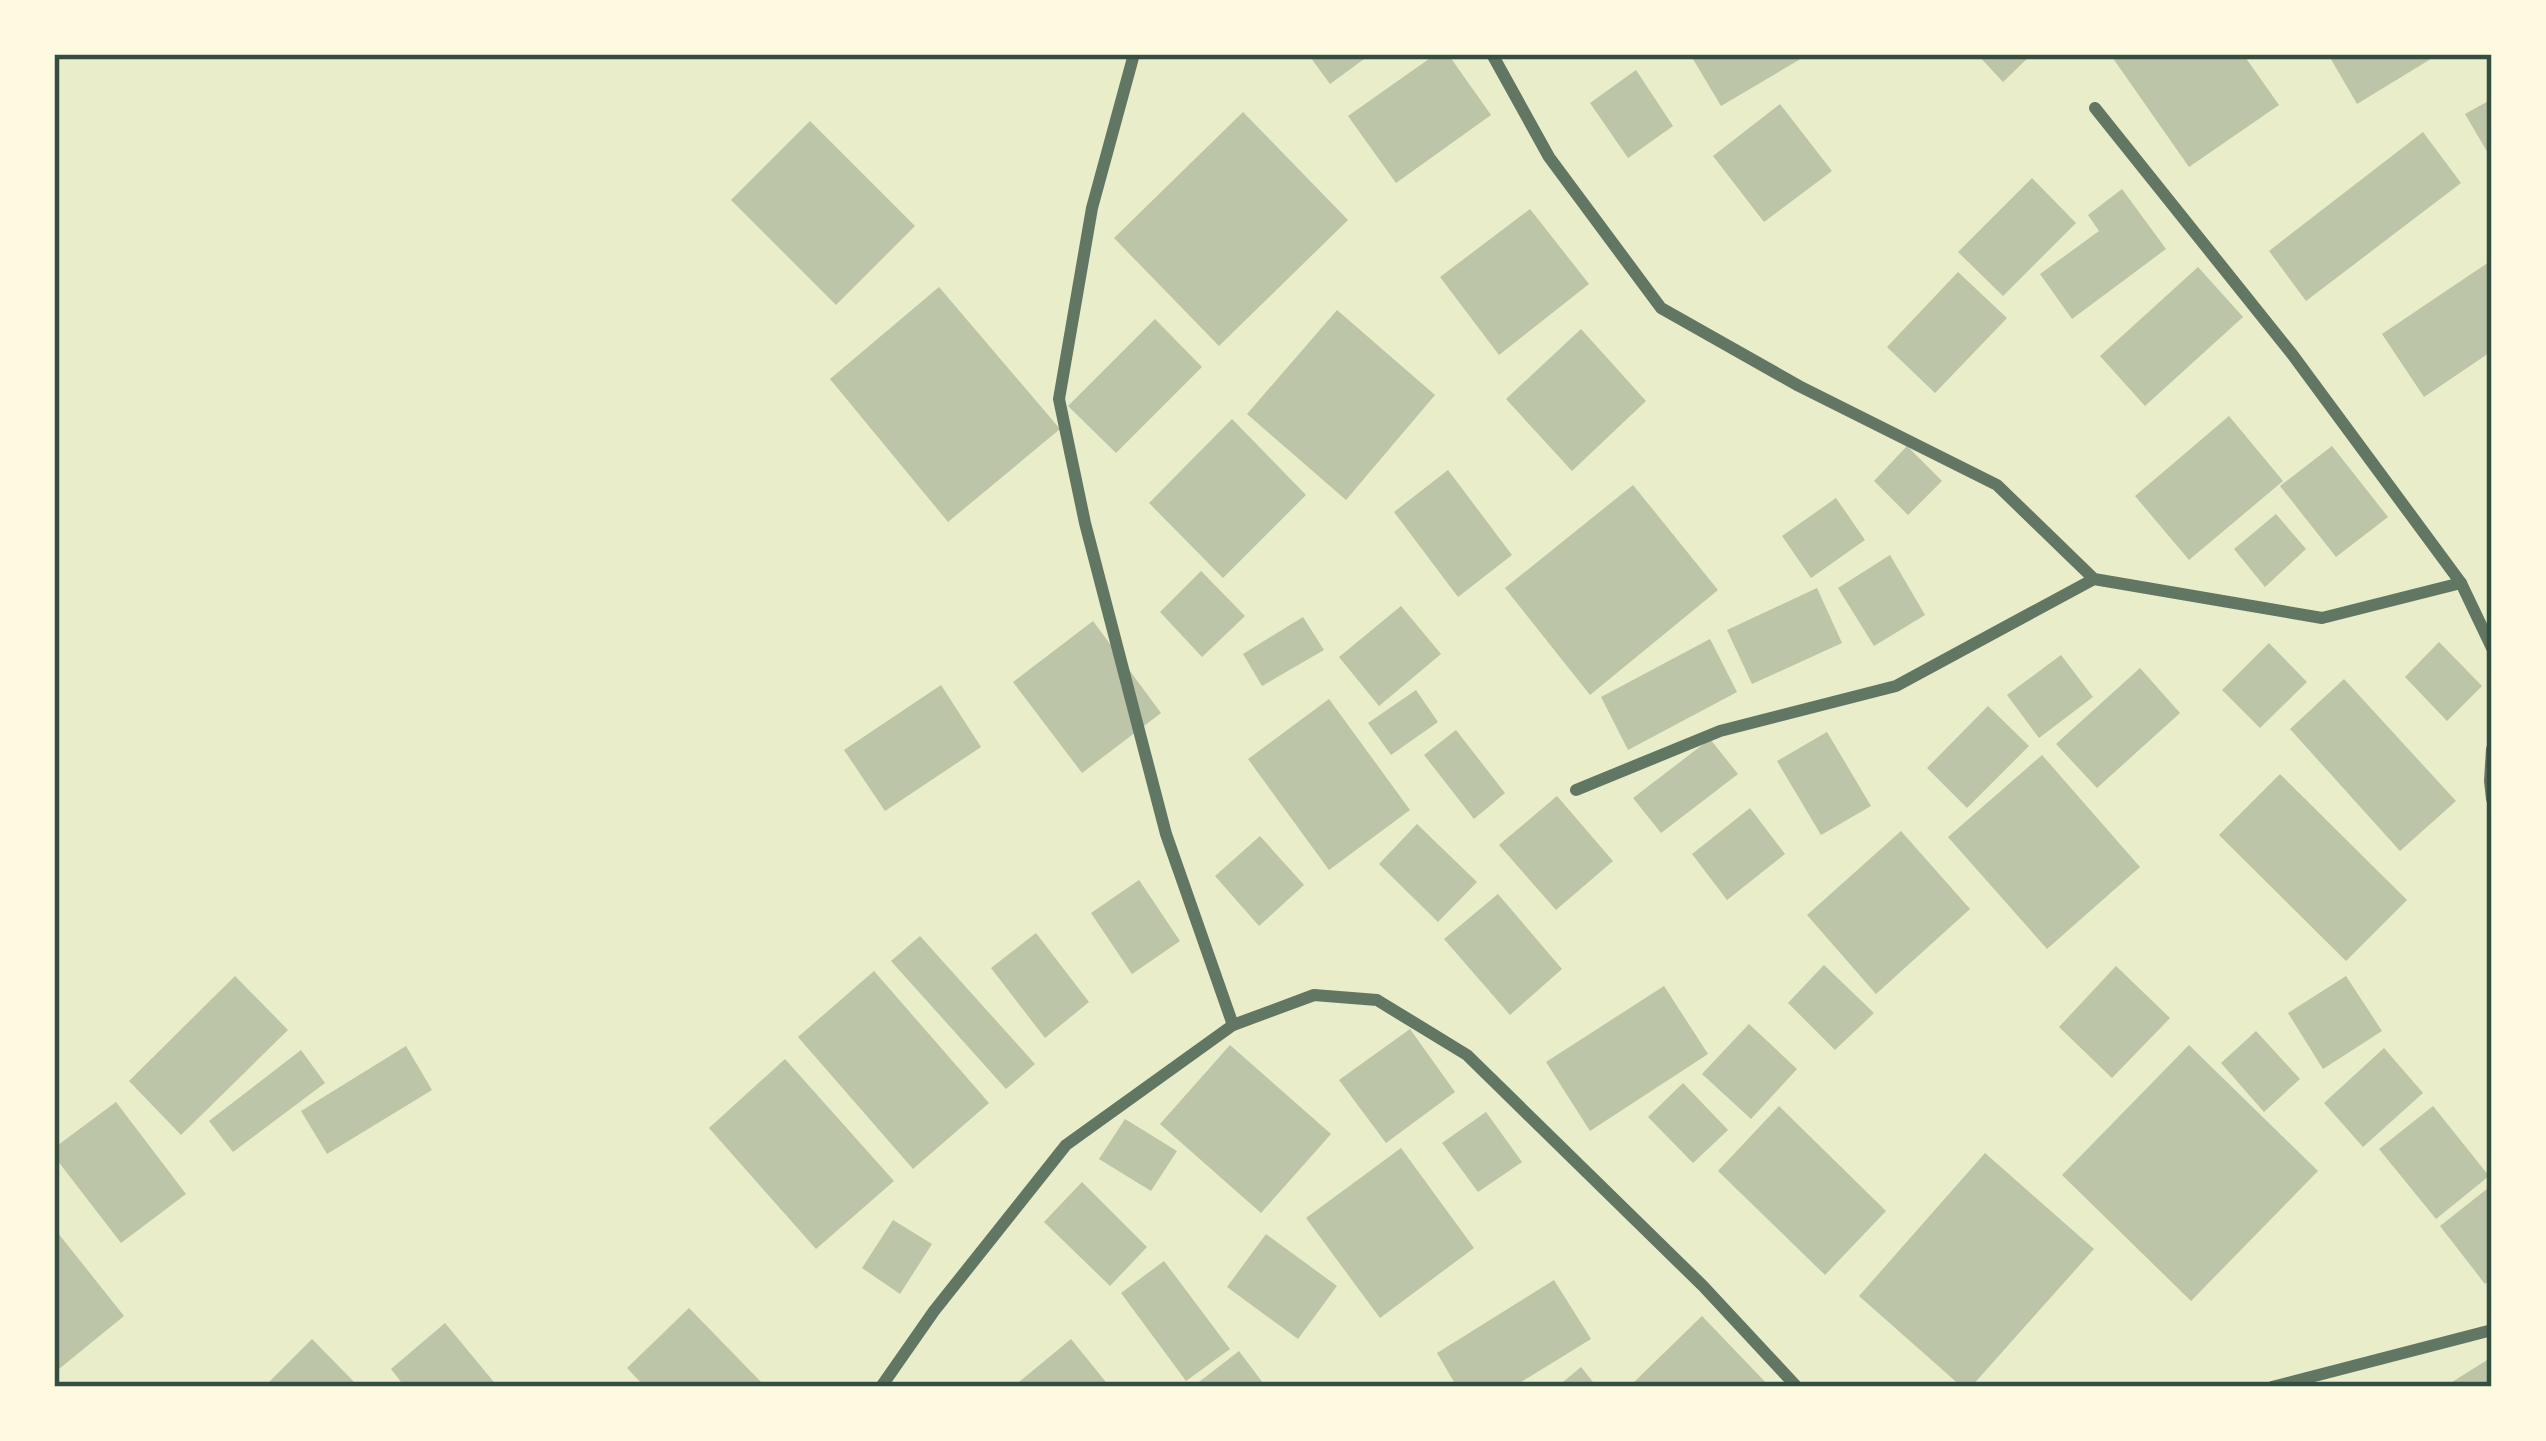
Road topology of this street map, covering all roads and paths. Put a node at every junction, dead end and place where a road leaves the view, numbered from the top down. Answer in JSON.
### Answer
{"nodes":[{"id":1,"x":1134,"y":54,"type":"edge"},
{"id":2,"x":1492,"y":54,"type":"edge"},
{"id":3,"x":2095,"y":107,"type":"dead end"},
{"id":4,"x":2094,"y":579,"type":"junction"},
{"id":5,"x":2461,"y":583,"type":"junction"},
{"id":6,"x":2492,"y":648,"type":"edge"},
{"id":7,"x":2492,"y":748,"type":"edge"},
{"id":8,"x":1576,"y":790,"type":"dead end"},
{"id":9,"x":2492,"y":799,"type":"edge"},
{"id":10,"x":1233,"y":1025,"type":"junction"},
{"id":11,"x":2492,"y":1330,"type":"edge"},
{"id":12,"x":881,"y":1387,"type":"edge"},
{"id":13,"x":1797,"y":1387,"type":"edge"},
{"id":14,"x":2272,"y":1387,"type":"edge"}],
"edges":[{"from":1,"to":10,"type":"street"},
{"from":2,"to":4,"type":"street"},
{"from":3,"to":5,"type":"street"},
{"from":4,"to":5,"type":"street"},
{"from":4,"to":8,"type":"street"},
{"from":5,"to":6,"type":"street"},
{"from":7,"to":9,"type":"street"},
{"from":10,"to":12,"type":"street"},
{"from":10,"to":13,"type":"street"},
{"from":11,"to":14,"type":"street"}]}
